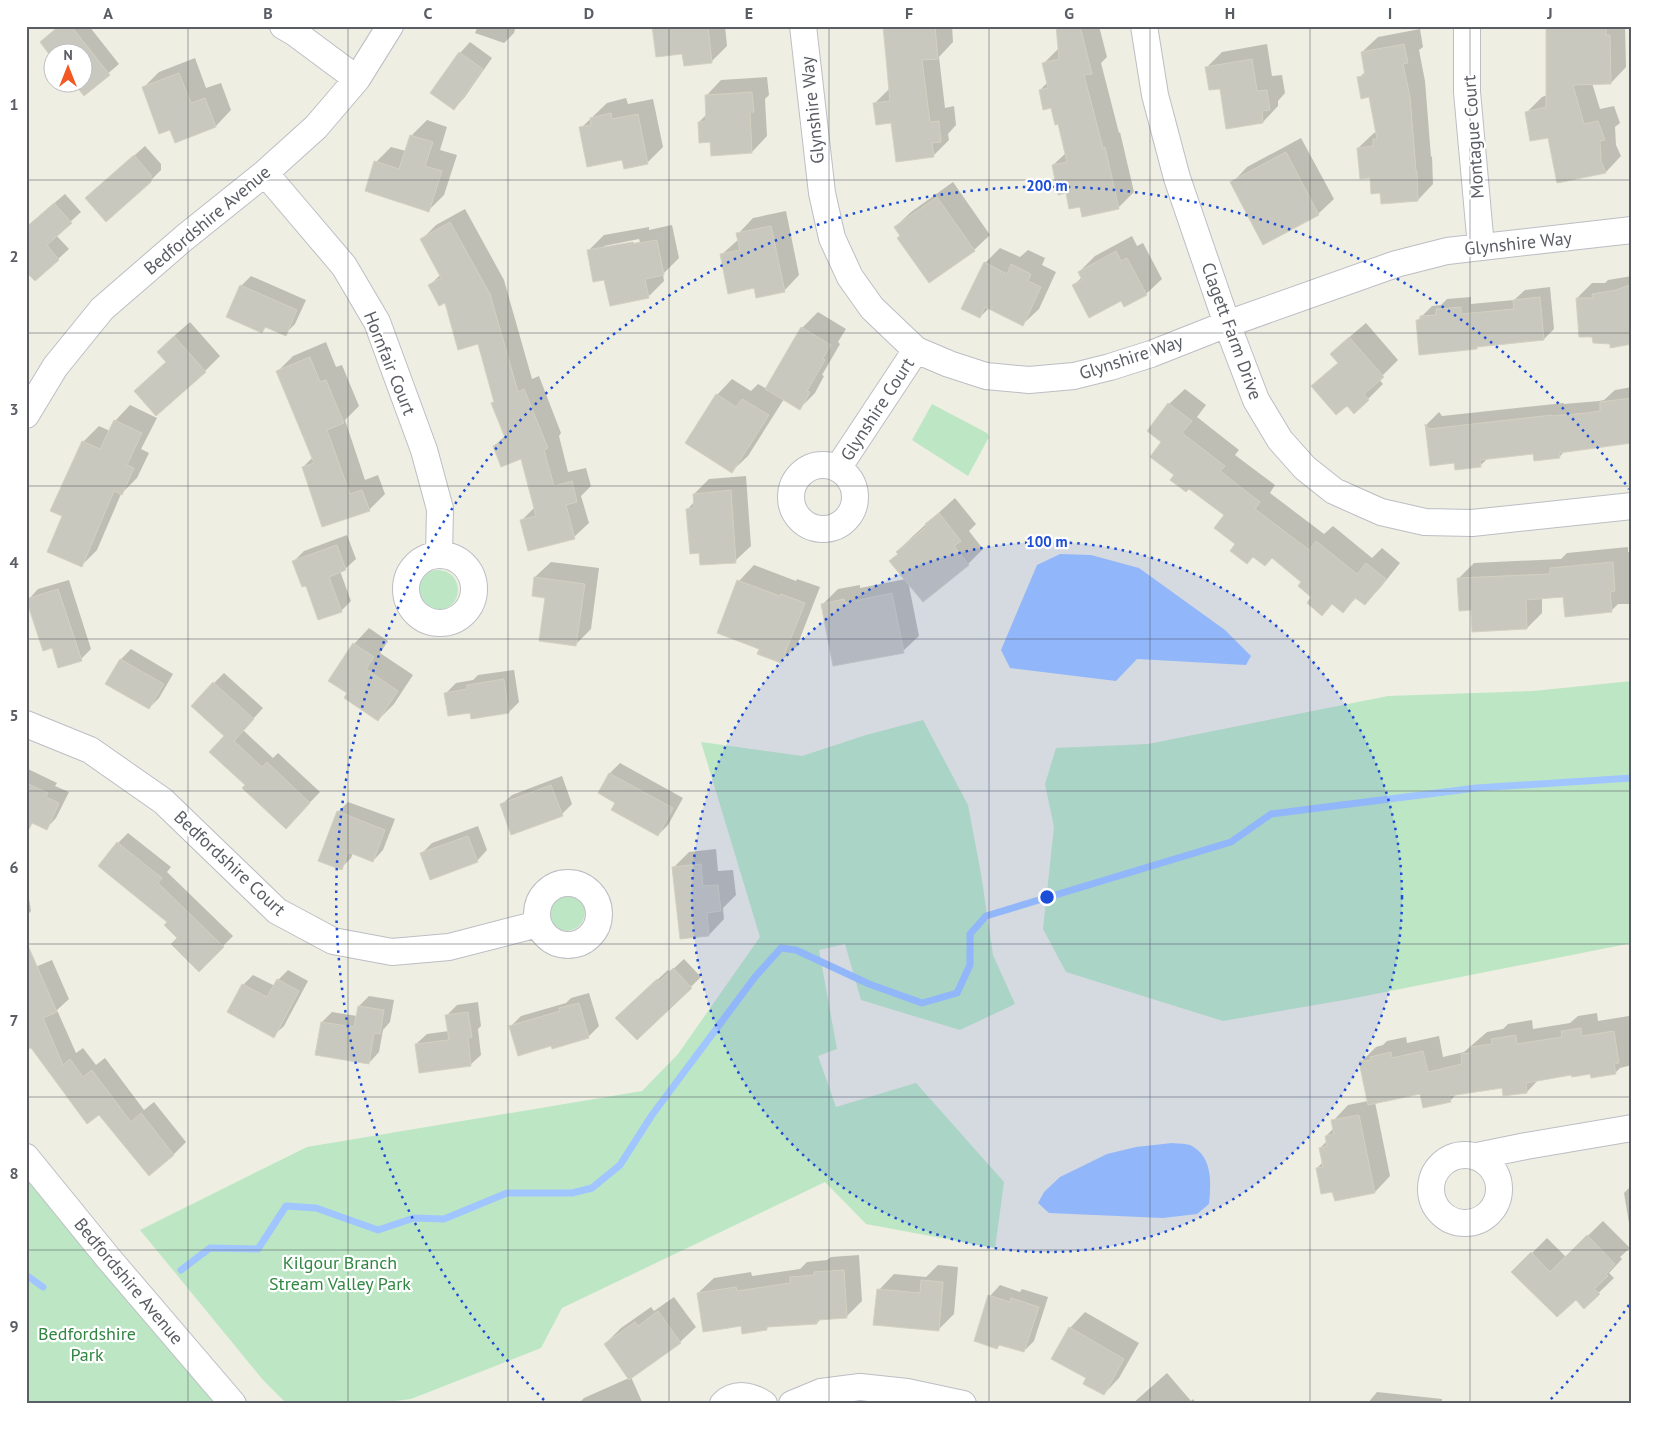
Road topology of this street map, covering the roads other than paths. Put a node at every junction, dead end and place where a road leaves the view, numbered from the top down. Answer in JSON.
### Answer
{"nodes":[{"id":1,"x":283,"y":26,"type":"edge"},
{"id":2,"x":390,"y":26,"type":"edge"},
{"id":3,"x":803,"y":26,"type":"edge"},
{"id":4,"x":1144,"y":26,"type":"edge"},
{"id":5,"x":1467,"y":26,"type":"edge"},
{"id":6,"x":357,"y":79,"type":"junction"},
{"id":7,"x":265,"y":172,"type":"junction"},
{"id":8,"x":1632,"y":230,"type":"edge"},
{"id":9,"x":1481,"y":247,"type":"junction"},
{"id":10,"x":1227,"y":324,"type":"junction"},
{"id":11,"x":916,"y":350,"type":"junction"},
{"id":12,"x":26,"y":415,"type":"edge"},
{"id":13,"x":838,"y":468,"type":"dead end"},
{"id":14,"x":1632,"y":506,"type":"edge"},
{"id":15,"x":439,"y":555,"type":"dead end"},
{"id":16,"x":26,"y":724,"type":"edge"},
{"id":17,"x":538,"y":924,"type":"dead end"},
{"id":18,"x":1632,"y":1128,"type":"edge"},
{"id":19,"x":1477,"y":1156,"type":"dead end"},
{"id":20,"x":26,"y":1157,"type":"edge"},
{"id":21,"x":233,"y":1404,"type":"edge"},
{"id":22,"x":723,"y":1404,"type":"edge"},
{"id":23,"x":764,"y":1404,"type":"edge"},
{"id":24,"x":792,"y":1404,"type":"edge"},
{"id":25,"x":963,"y":1404,"type":"edge"}],
"edges":[{"from":1,"to":6,"type":"street"},
{"from":2,"to":6,"type":"street","name":"Bedfordshire Avenue"},
{"from":3,"to":11,"type":"street","name":"Glynshire Way"},
{"from":4,"to":10,"type":"street","name":"Clagett Farm Drive"},
{"from":5,"to":9,"type":"street","name":"Montague Court"},
{"from":6,"to":7,"type":"street","name":"Bedfordshire Avenue"},
{"from":7,"to":12,"type":"street","name":"Bedfordshire Avenue"},
{"from":7,"to":15,"type":"street","name":"Hornfair Court"},
{"from":8,"to":9,"type":"street","name":"Glynshire Way"},
{"from":9,"to":10,"type":"street","name":"Glynshire Way"},
{"from":10,"to":11,"type":"street","name":"Glynshire Way"},
{"from":10,"to":14,"type":"street","name":"Clagett Farm Drive"},
{"from":11,"to":13,"type":"street","name":"Glynshire Court"},
{"from":16,"to":17,"type":"street","name":"Bedfordshire Court"},
{"from":18,"to":19,"type":"street"},
{"from":20,"to":21,"type":"street","name":"Bedfordshire Avenue"},
{"from":22,"to":23,"type":"street"},
{"from":24,"to":25,"type":"street"}]}
